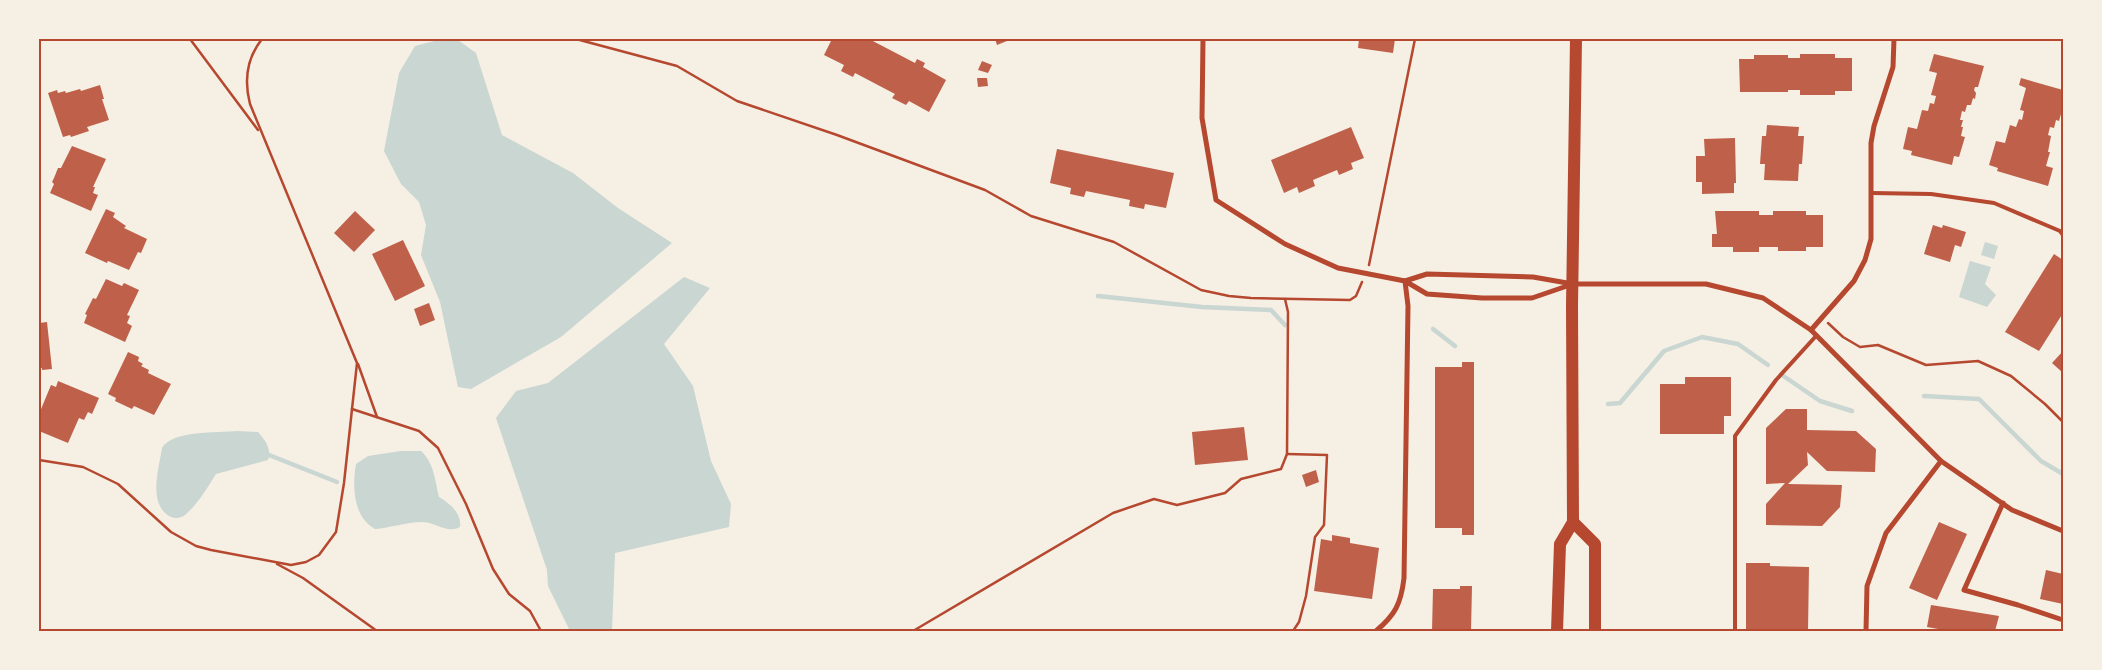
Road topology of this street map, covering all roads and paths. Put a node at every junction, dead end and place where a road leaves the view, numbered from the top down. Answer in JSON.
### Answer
{"nodes":[{"id":1,"x":190,"y":39,"type":"edge"},
{"id":2,"x":262,"y":39,"type":"edge"},
{"id":3,"x":576,"y":39,"type":"edge"},
{"id":4,"x":1203,"y":39,"type":"edge"},
{"id":5,"x":1415,"y":39,"type":"edge"},
{"id":6,"x":1576,"y":39,"type":"edge"},
{"id":7,"x":1894,"y":39,"type":"edge"},
{"id":8,"x":262,"y":136,"type":"junction"},
{"id":9,"x":1872,"y":193,"type":"junction"},
{"id":10,"x":2063,"y":235,"type":"edge"},
{"id":11,"x":1365,"y":275,"type":"junction"},
{"id":12,"x":1405,"y":281,"type":"junction"},
{"id":13,"x":1573,"y":284,"type":"junction"},
{"id":14,"x":1285,"y":299,"type":"junction"},
{"id":15,"x":1822,"y":317,"type":"junction"},
{"id":16,"x":1811,"y":330,"type":"junction"},
{"id":17,"x":1816,"y":336,"type":"junction"},
{"id":18,"x":357,"y":363,"type":"junction"},
{"id":19,"x":352,"y":409,"type":"junction"},
{"id":20,"x":377,"y":417,"type":"junction"},
{"id":21,"x":2063,"y":422,"type":"edge"},
{"id":22,"x":1286,"y":454,"type":"junction"},
{"id":23,"x":39,"y":460,"type":"edge"},
{"id":24,"x":1941,"y":461,"type":"junction"},
{"id":25,"x":2003,"y":503,"type":"junction"},
{"id":26,"x":1573,"y":522,"type":"junction"},
{"id":27,"x":2063,"y":531,"type":"edge"},
{"id":28,"x":274,"y":562,"type":"junction"},
{"id":29,"x":2063,"y":620,"type":"edge"},
{"id":30,"x":377,"y":631,"type":"edge"},
{"id":31,"x":541,"y":631,"type":"edge"},
{"id":32,"x":913,"y":631,"type":"edge"},
{"id":33,"x":1293,"y":631,"type":"edge"},
{"id":34,"x":1376,"y":631,"type":"edge"},
{"id":35,"x":1557,"y":631,"type":"edge"},
{"id":36,"x":1595,"y":631,"type":"edge"},
{"id":37,"x":1735,"y":631,"type":"edge"},
{"id":38,"x":1866,"y":631,"type":"edge"}],
"edges":[{"from":1,"to":8,"type":"path"},
{"from":2,"to":8,"type":"path"},
{"from":3,"to":14,"type":"path"},
{"from":4,"to":11,"type":"street"},
{"from":5,"to":11,"type":"path"},
{"from":6,"to":13,"type":"main road"},
{"from":7,"to":9,"type":"street"},
{"from":8,"to":18,"type":"path"},
{"from":9,"to":10,"type":"lane"},
{"from":9,"to":15,"type":"street"},
{"from":11,"to":12,"type":"street"},
{"from":11,"to":14,"type":"path"},
{"from":12,"to":13,"type":"street"},
{"from":12,"to":13,"type":"street"},
{"from":12,"to":34,"type":"street"},
{"from":13,"to":16,"type":"street"},
{"from":13,"to":26,"type":"main road"},
{"from":14,"to":22,"type":"path"},
{"from":15,"to":16,"type":"street"},
{"from":15,"to":21,"type":"path"},
{"from":16,"to":17,"type":"street"},
{"from":17,"to":24,"type":"street"},
{"from":17,"to":37,"type":"lane"},
{"from":18,"to":19,"type":"path"},
{"from":18,"to":20,"type":"path"},
{"from":19,"to":20,"type":"path"},
{"from":19,"to":28,"type":"path"},
{"from":20,"to":31,"type":"path"},
{"from":22,"to":32,"type":"path"},
{"from":22,"to":33,"type":"path"},
{"from":23,"to":28,"type":"path"},
{"from":24,"to":25,"type":"street"},
{"from":24,"to":38,"type":"street"},
{"from":25,"to":27,"type":"street"},
{"from":25,"to":29,"type":"street"},
{"from":26,"to":35,"type":"main road"},
{"from":26,"to":36,"type":"main road"},
{"from":28,"to":30,"type":"path"}]}
